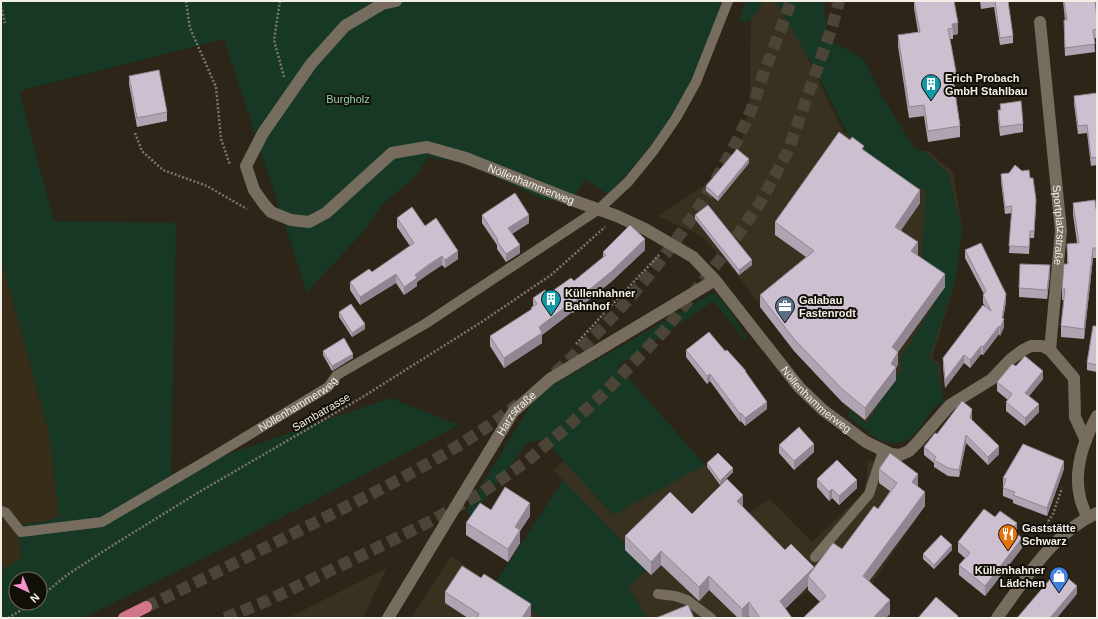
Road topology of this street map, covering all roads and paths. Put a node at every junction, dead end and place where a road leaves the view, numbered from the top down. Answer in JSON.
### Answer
{"nodes":[{"id":1,"x":186,"y":1,"type":"edge"},
{"id":2,"x":280,"y":1,"type":"edge"},
{"id":3,"x":396,"y":1,"type":"edge"},
{"id":4,"x":728,"y":1,"type":"edge"},
{"id":5,"x":1,"y":6,"type":"edge"},
{"id":6,"x":1040,"y":22,"type":"dead end"},
{"id":7,"x":5,"y":23,"type":"dead end"},
{"id":8,"x":289,"y":94,"type":"junction"},
{"id":9,"x":135,"y":133,"type":"dead end"},
{"id":10,"x":246,"y":166,"type":"junction"},
{"id":11,"x":248,"y":209,"type":"dead end"},
{"id":12,"x":599,"y":210,"type":"junction"},
{"id":13,"x":602,"y":230,"type":"dead end"},
{"id":14,"x":670,"y":244,"type":"junction"},
{"id":15,"x":715,"y":280,"type":"junction"},
{"id":16,"x":572,"y":349,"type":"dead end"},
{"id":17,"x":1050,"y":350,"type":"junction"},
{"id":18,"x":1097,"y":416,"type":"edge"},
{"id":19,"x":1086,"y":441,"type":"junction"},
{"id":20,"x":883,"y":451,"type":"junction"},
{"id":21,"x":1062,"y":488,"type":"dead end"},
{"id":22,"x":4,"y":512,"type":"edge"},
{"id":23,"x":1092,"y":515,"type":"edge"},
{"id":24,"x":1047,"y":552,"type":"junction"},
{"id":25,"x":815,"y":557,"type":"dead end"},
{"id":26,"x":48,"y":590,"type":"edge"},
{"id":27,"x":658,"y":594,"type":"dead end"},
{"id":28,"x":146,"y":607,"type":"tunnel mouth"},
{"id":29,"x":20,"y":611,"type":"edge"},
{"id":30,"x":8,"y":618,"type":"edge"},
{"id":31,"x":124,"y":618,"type":"edge"},
{"id":32,"x":388,"y":618,"type":"edge"},
{"id":33,"x":711,"y":618,"type":"edge"},
{"id":34,"x":996,"y":618,"type":"edge"}],
"edges":[{"from":1,"to":10,"type":"path"},
{"from":2,"to":8,"type":"path"},
{"from":3,"to":8,"type":"street"},
{"from":4,"to":12,"type":"lane"},
{"from":5,"to":7,"type":"path"},
{"from":6,"to":17,"type":"street","name":"Sportplatzstraße"},
{"from":8,"to":10,"type":"street"},
{"from":9,"to":11,"type":"path"},
{"from":10,"to":12,"type":"street","name":"Nöllenhammerweg"},
{"from":12,"to":14,"type":"street","name":"Nöllenhammerweg"},
{"from":12,"to":22,"type":"lane","name":"Nöllenhammerweg"},
{"from":13,"to":26,"type":"path","name":"Sambatrasse"},
{"from":14,"to":15,"type":"street","name":"Nöllenhammerweg"},
{"from":14,"to":16,"type":"path"},
{"from":15,"to":20,"type":"street","name":"Nöllenhammerweg"},
{"from":15,"to":32,"type":"street","name":"Harzstraße"},
{"from":17,"to":19,"type":"street"},
{"from":17,"to":20,"type":"street","name":"Nöllenhammerweg"},
{"from":18,"to":19,"type":"street"},
{"from":19,"to":23,"type":"street"},
{"from":20,"to":25,"type":"lane"},
{"from":21,"to":24,"type":"path"},
{"from":23,"to":24,"type":"street"},
{"from":24,"to":34,"type":"street"},
{"from":27,"to":33,"type":"lane"},
{"from":28,"to":31,"type":"highway"},
{"from":29,"to":30,"type":"path"}]}
